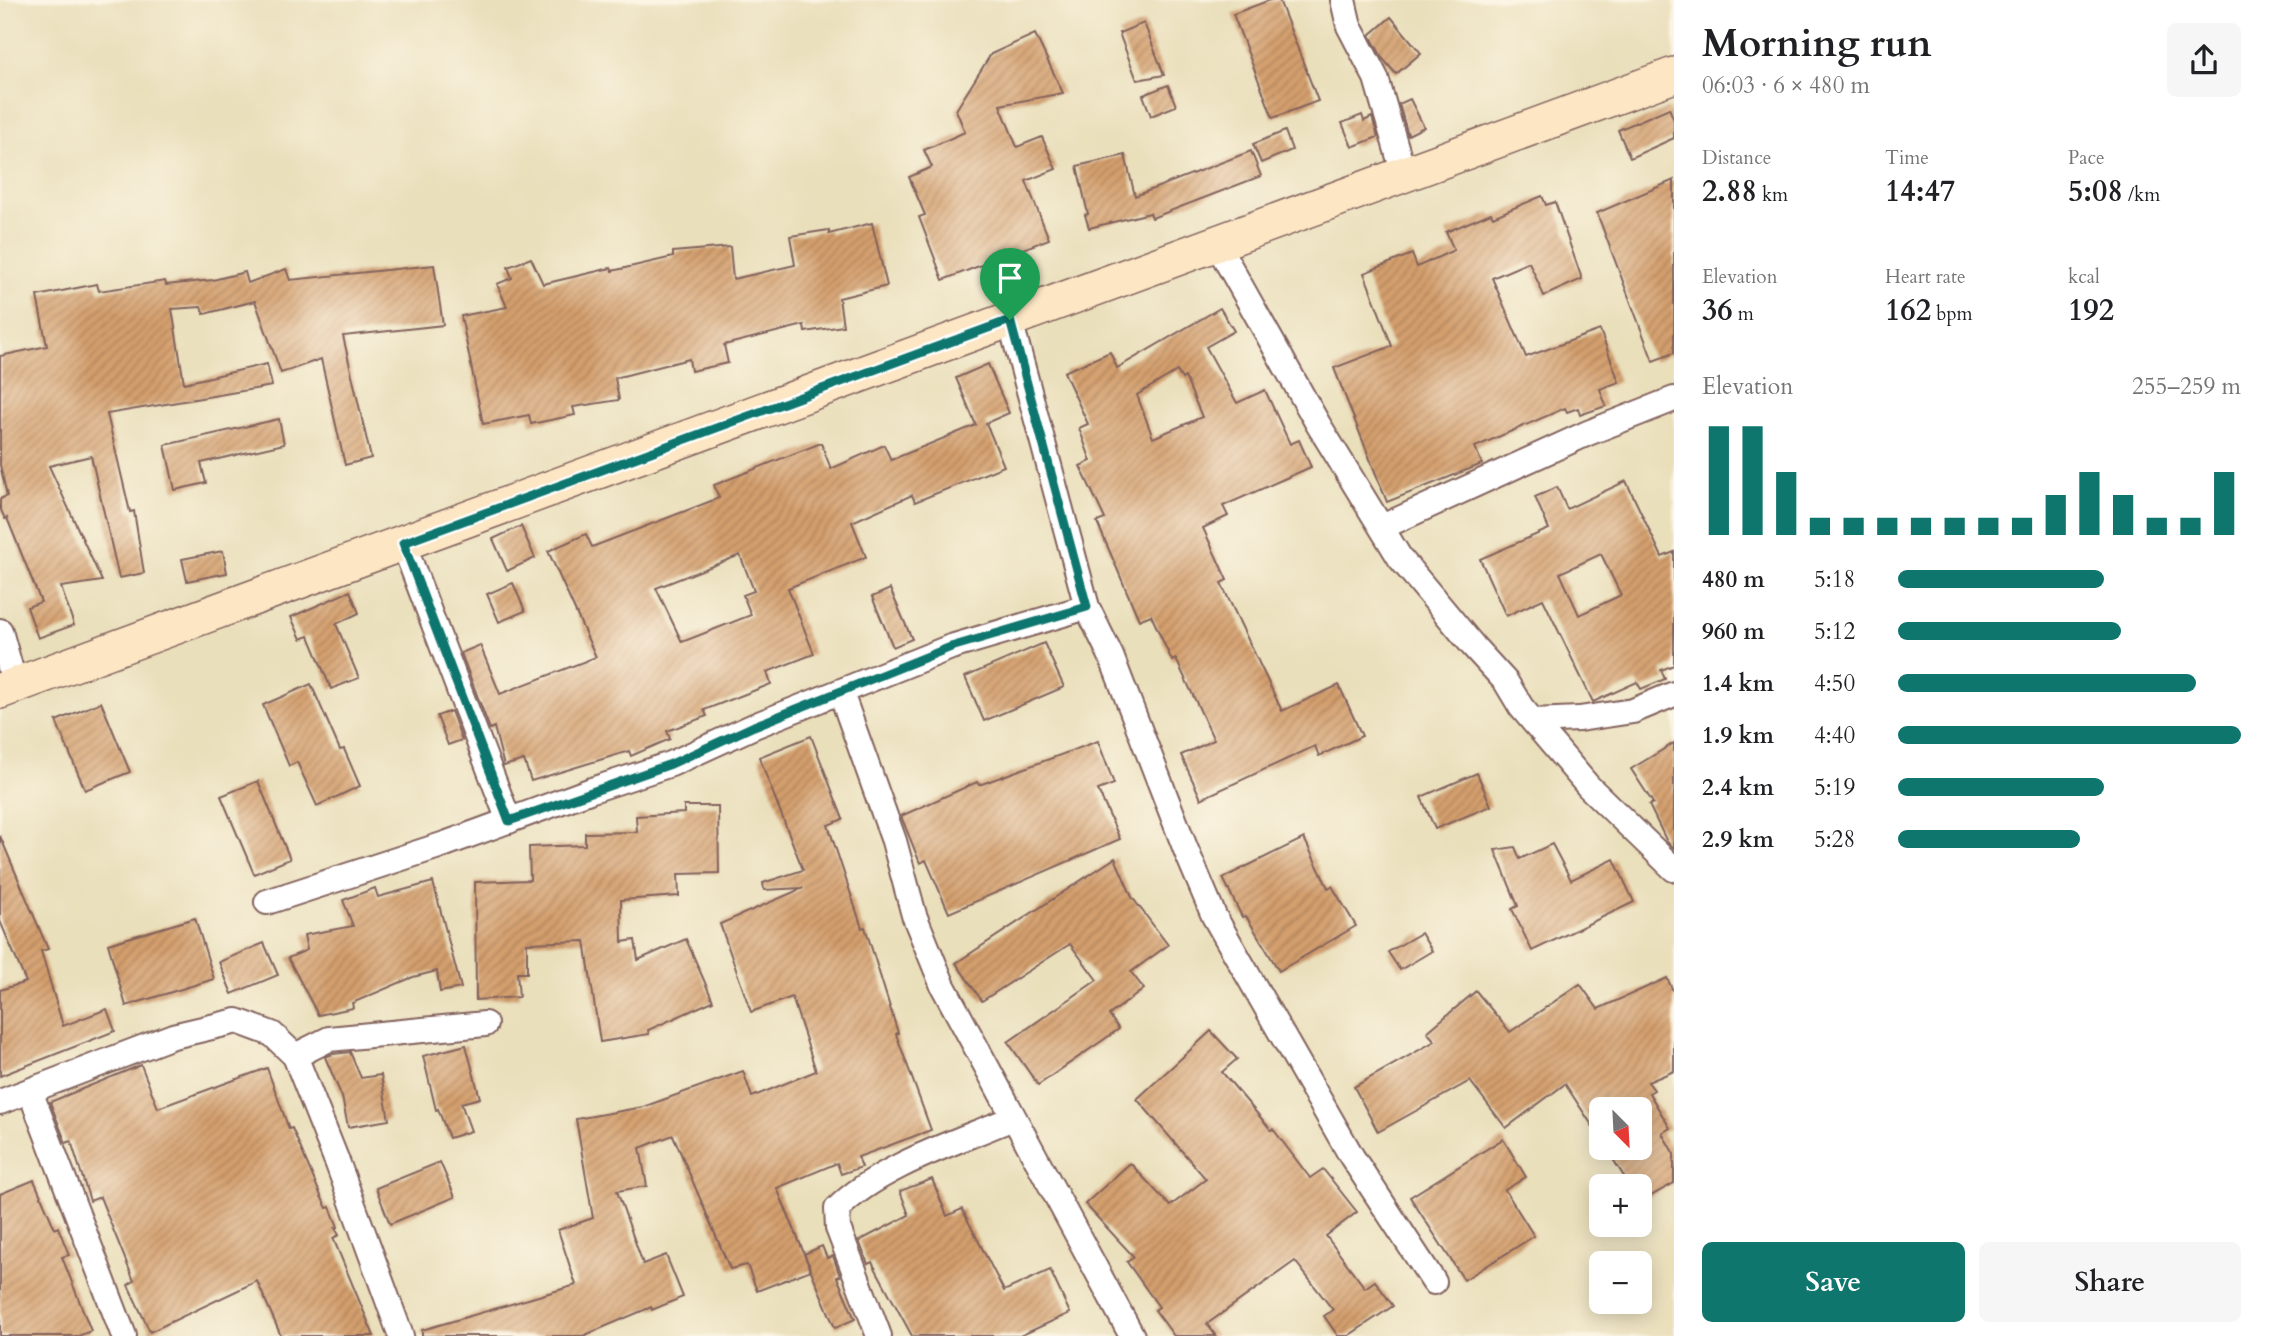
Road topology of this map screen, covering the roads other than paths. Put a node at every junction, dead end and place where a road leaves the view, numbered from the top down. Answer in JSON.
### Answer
{"nodes":[{"id":1,"x":1343,"y":0,"type":"edge"},
{"id":2,"x":1674,"y":75,"type":"edge"},
{"id":3,"x":1404,"y":176,"type":"junction"},
{"id":4,"x":1217,"y":244,"type":"junction"},
{"id":5,"x":1010,"y":320,"type":"junction"},
{"id":6,"x":1674,"y":399,"type":"edge"},
{"id":7,"x":1382,"y":527,"type":"junction"},
{"id":8,"x":403,"y":543,"type":"junction"},
{"id":9,"x":1087,"y":607,"type":"junction"},
{"id":10,"x":0,"y":631,"type":"edge"},
{"id":11,"x":8,"y":688,"type":"edge"},
{"id":12,"x":841,"y":693,"type":"junction"},
{"id":13,"x":1674,"y":694,"type":"edge"},
{"id":14,"x":1533,"y":721,"type":"junction"},
{"id":15,"x":509,"y":821,"type":"junction"},
{"id":16,"x":1674,"y":869,"type":"edge"},
{"id":17,"x":267,"y":902,"type":"dead end"},
{"id":18,"x":485,"y":1024,"type":"dead end"},
{"id":19,"x":295,"y":1056,"type":"junction"},
{"id":20,"x":30,"y":1091,"type":"junction"},
{"id":21,"x":0,"y":1102,"type":"edge"},
{"id":22,"x":1013,"y":1118,"type":"junction"},
{"id":23,"x":1434,"y":1282,"type":"dead end"},
{"id":24,"x":124,"y":1336,"type":"edge"},
{"id":25,"x":401,"y":1336,"type":"edge"},
{"id":26,"x":879,"y":1336,"type":"edge"},
{"id":27,"x":1132,"y":1336,"type":"edge"}],
"edges":[{"from":1,"to":3,"type":"street"},
{"from":2,"to":3,"type":"main road"},
{"from":3,"to":4,"type":"main road"},
{"from":4,"to":5,"type":"main road"},
{"from":4,"to":7,"type":"street"},
{"from":5,"to":8,"type":"main road"},
{"from":5,"to":9,"type":"street"},
{"from":6,"to":7,"type":"street"},
{"from":7,"to":14,"type":"street"},
{"from":8,"to":11,"type":"main road"},
{"from":8,"to":15,"type":"street"},
{"from":9,"to":12,"type":"street"},
{"from":9,"to":23,"type":"street"},
{"from":10,"to":11,"type":"street"},
{"from":12,"to":15,"type":"street"},
{"from":12,"to":22,"type":"street"},
{"from":13,"to":14,"type":"street"},
{"from":14,"to":16,"type":"street"},
{"from":15,"to":17,"type":"street"},
{"from":18,"to":19,"type":"street"},
{"from":19,"to":20,"type":"street"},
{"from":19,"to":25,"type":"street"},
{"from":20,"to":21,"type":"street"},
{"from":20,"to":24,"type":"street"},
{"from":22,"to":26,"type":"street"},
{"from":22,"to":27,"type":"street"}]}
